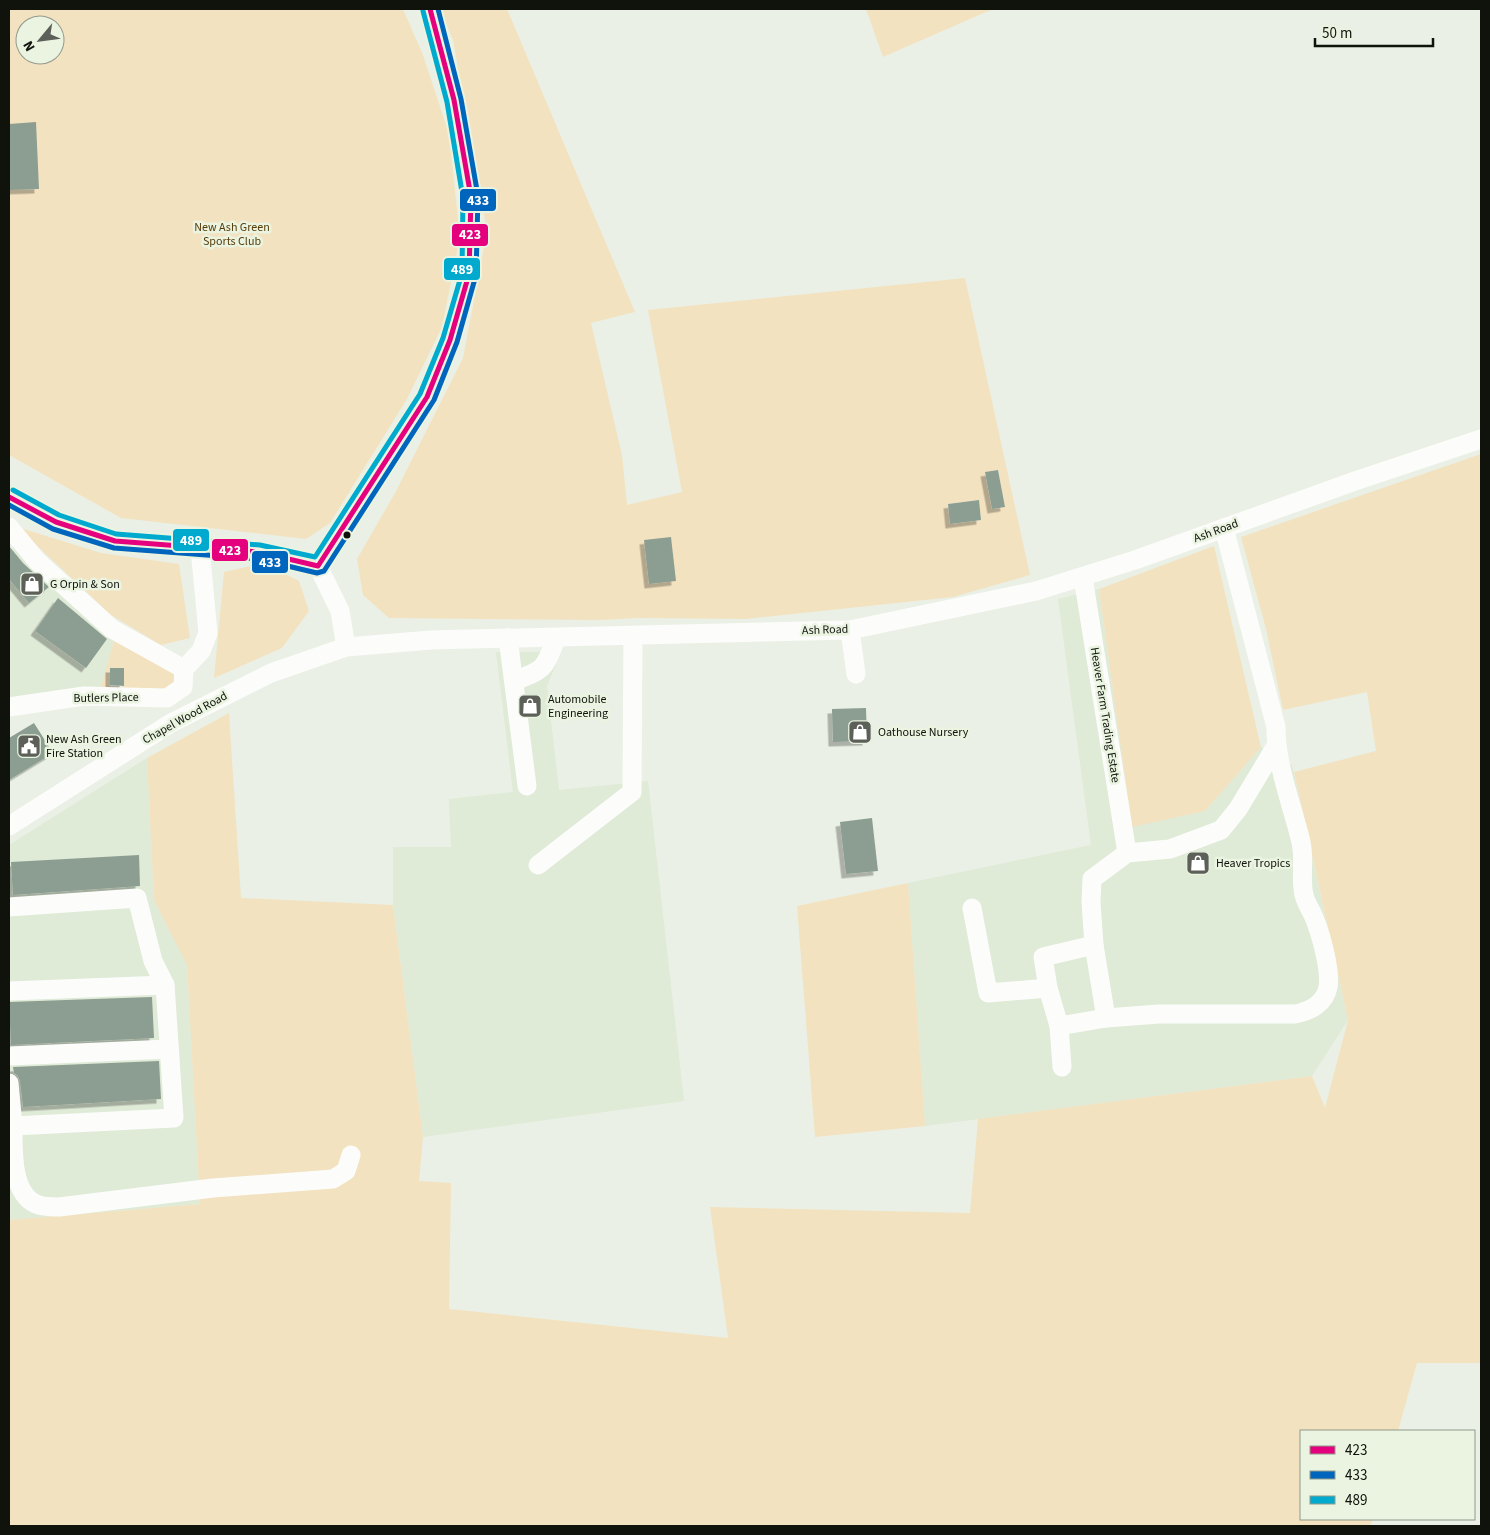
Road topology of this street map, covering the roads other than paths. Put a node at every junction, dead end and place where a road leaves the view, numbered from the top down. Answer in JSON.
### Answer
{"nodes":[{"id":1,"x":430,"y":9,"type":"edge"},
{"id":2,"x":1481,"y":439,"type":"edge"},
{"id":3,"x":9,"y":497,"type":"edge"},
{"id":4,"x":9,"y":527,"type":"edge"},
{"id":5,"x":1224,"y":528,"type":"junction"},
{"id":6,"x":200,"y":548,"type":"junction"},
{"id":7,"x":318,"y":566,"type":"junction"},
{"id":8,"x":1083,"y":577,"type":"junction"},
{"id":9,"x":850,"y":630,"type":"junction"},
{"id":10,"x":633,"y":636,"type":"junction"},
{"id":11,"x":508,"y":638,"type":"junction"},
{"id":12,"x":556,"y":638,"type":"junction"},
{"id":13,"x":346,"y":647,"type":"junction"},
{"id":14,"x":184,"y":669,"type":"junction"},
{"id":15,"x":856,"y":674,"type":"dead end"},
{"id":16,"x":514,"y":681,"type":"junction"},
{"id":17,"x":9,"y":707,"type":"edge"},
{"id":18,"x":1276,"y":746,"type":"junction"},
{"id":19,"x":527,"y":786,"type":"dead end"},
{"id":20,"x":9,"y":826,"type":"edge"},
{"id":21,"x":1127,"y":854,"type":"junction"},
{"id":22,"x":538,"y":865,"type":"dead end"},
{"id":23,"x":9,"y":907,"type":"edge"},
{"id":24,"x":972,"y":908,"type":"dead end"},
{"id":25,"x":1094,"y":944,"type":"junction"},
{"id":26,"x":165,"y":985,"type":"junction"},
{"id":27,"x":1048,"y":988,"type":"junction"},
{"id":28,"x":9,"y":991,"type":"edge"},
{"id":29,"x":1106,"y":1018,"type":"junction"},
{"id":30,"x":1059,"y":1026,"type":"junction"},
{"id":31,"x":169,"y":1049,"type":"junction"},
{"id":32,"x":9,"y":1056,"type":"edge"},
{"id":33,"x":1062,"y":1067,"type":"dead end"},
{"id":34,"x":9,"y":1083,"type":"edge"},
{"id":35,"x":13,"y":1126,"type":"junction"},
{"id":36,"x":351,"y":1155,"type":"dead end"}],
"edges":[{"from":1,"to":7,"type":"street"},
{"from":2,"to":5,"type":"street","name":"Ash Road"},
{"from":3,"to":6,"type":"street"},
{"from":4,"to":14,"type":"street"},
{"from":5,"to":8,"type":"street","name":"Ash Road"},
{"from":5,"to":18,"type":"street"},
{"from":6,"to":7,"type":"street"},
{"from":6,"to":14,"type":"street"},
{"from":7,"to":13,"type":"street"},
{"from":8,"to":9,"type":"street","name":"Ash Road"},
{"from":8,"to":21,"type":"street","name":"Heaver Farm Trading Estate"},
{"from":9,"to":10,"type":"street","name":"Ash Road"},
{"from":9,"to":15,"type":"street"},
{"from":10,"to":12,"type":"street","name":"Ash Road"},
{"from":10,"to":22,"type":"street"},
{"from":11,"to":12,"type":"street","name":"Ash Road"},
{"from":11,"to":13,"type":"street","name":"Ash Road"},
{"from":11,"to":16,"type":"street"},
{"from":12,"to":16,"type":"street"},
{"from":13,"to":20,"type":"street","name":"Chapel Wood Road"},
{"from":14,"to":17,"type":"street","name":"Butlers Place"},
{"from":16,"to":19,"type":"street"},
{"from":18,"to":21,"type":"street"},
{"from":18,"to":29,"type":"street"},
{"from":21,"to":25,"type":"street"},
{"from":23,"to":26,"type":"street"},
{"from":24,"to":27,"type":"street"},
{"from":25,"to":27,"type":"street"},
{"from":25,"to":29,"type":"street"},
{"from":26,"to":28,"type":"street"},
{"from":26,"to":31,"type":"street"},
{"from":27,"to":30,"type":"street"},
{"from":29,"to":30,"type":"street"},
{"from":30,"to":33,"type":"street"},
{"from":31,"to":32,"type":"street"},
{"from":31,"to":35,"type":"street"},
{"from":34,"to":35,"type":"street"},
{"from":35,"to":36,"type":"street"}]}
